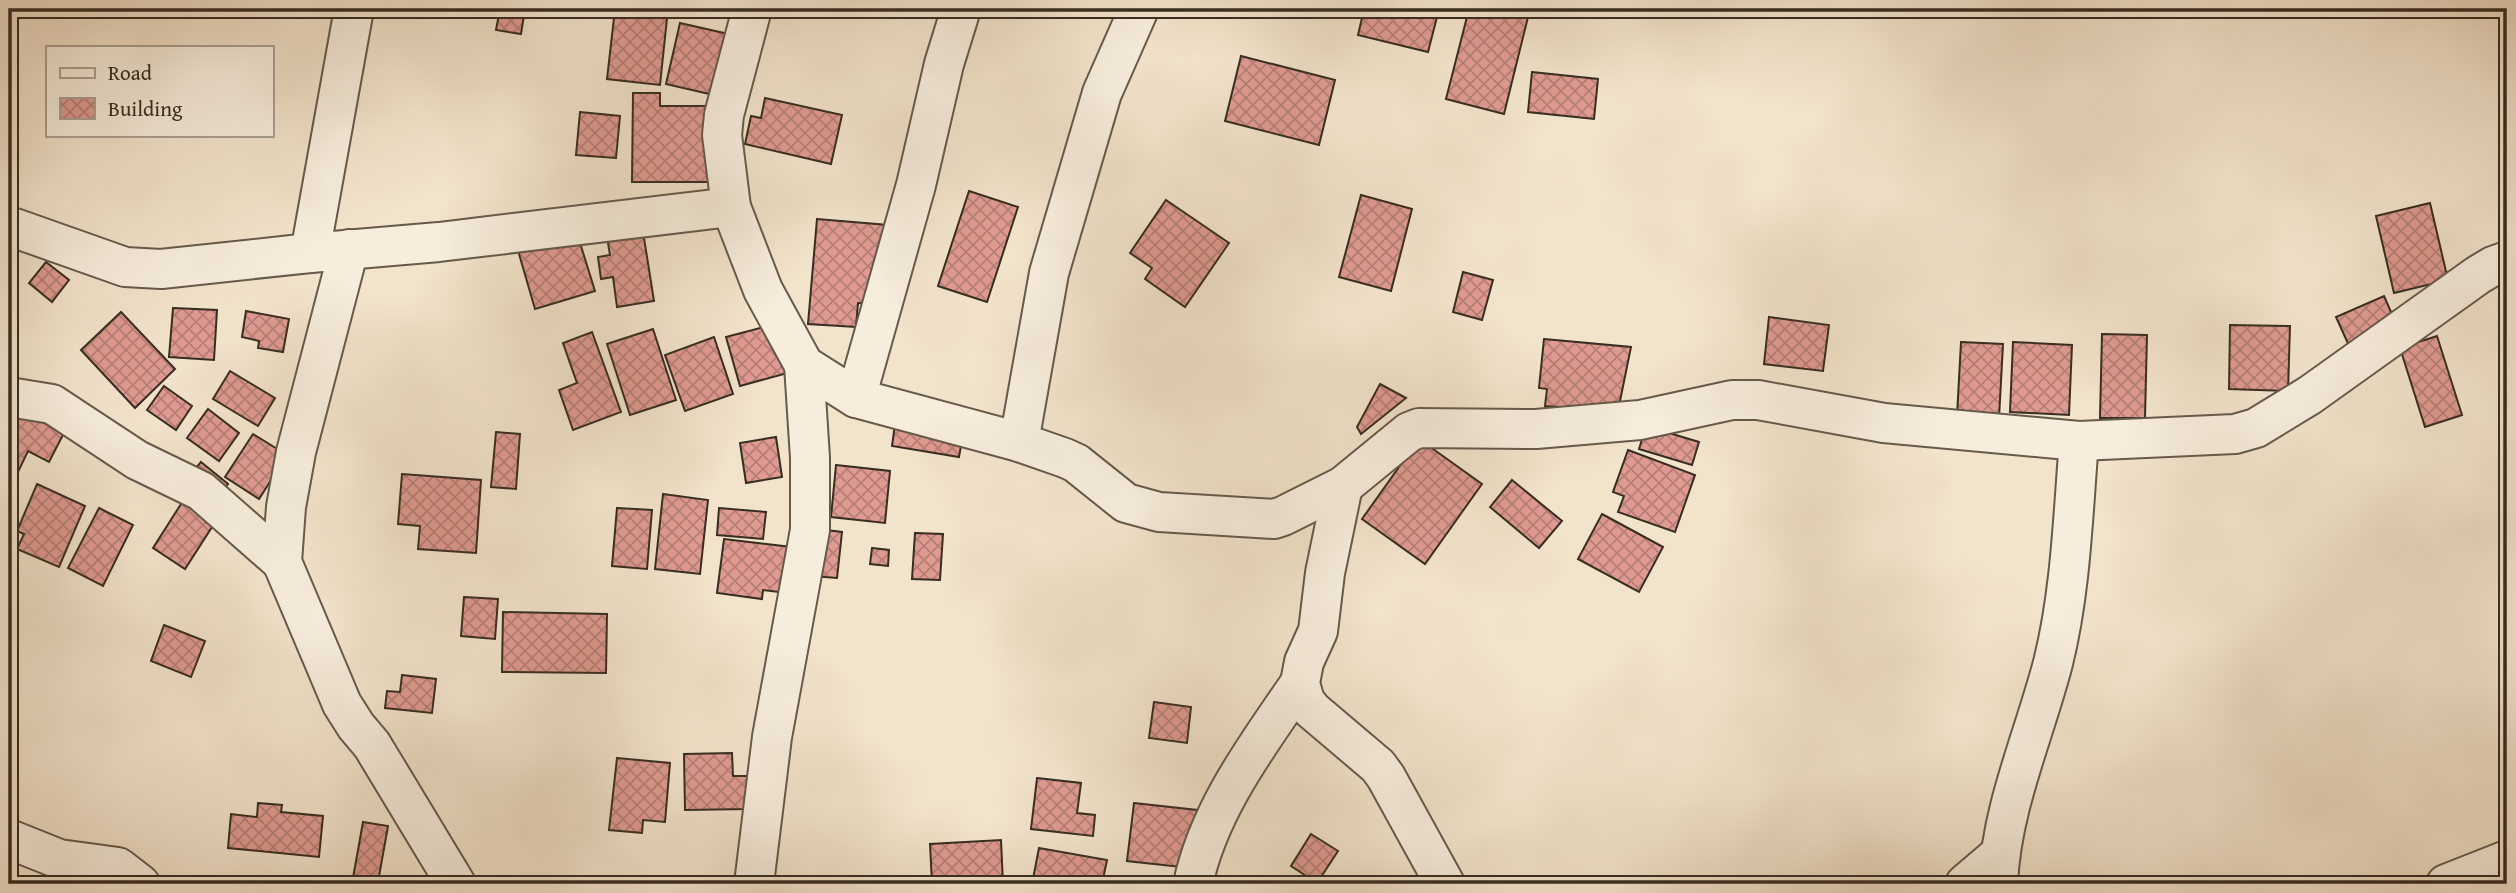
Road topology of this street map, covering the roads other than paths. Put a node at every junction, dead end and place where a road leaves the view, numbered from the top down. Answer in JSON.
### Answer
{"nodes":[{"id":1,"x":354,"y":9,"type":"edge"},
{"id":2,"x":752,"y":9,"type":"edge"},
{"id":3,"x":961,"y":9,"type":"edge"},
{"id":4,"x":1139,"y":9,"type":"edge"},
{"id":5,"x":731,"y":207,"type":"junction"},
{"id":6,"x":9,"y":226,"type":"edge"},
{"id":7,"x":349,"y":249,"type":"junction"},
{"id":8,"x":310,"y":253,"type":"junction"},
{"id":9,"x":2507,"y":261,"type":"edge"},
{"id":10,"x":804,"y":365,"type":"junction"},
{"id":11,"x":9,"y":397,"type":"edge"},
{"id":12,"x":856,"y":398,"type":"junction"},
{"id":13,"x":2079,"y":440,"type":"junction"},
{"id":14,"x":1019,"y":442,"type":"junction"},
{"id":15,"x":1343,"y":486,"type":"junction"},
{"id":16,"x":282,"y":562,"type":"junction"},
{"id":17,"x":1300,"y":683,"type":"junction"},
{"id":18,"x":9,"y":839,"type":"edge"},
{"id":19,"x":1999,"y":869,"type":"edge"},
{"id":20,"x":2494,"y":869,"type":"edge"},
{"id":21,"x":1189,"y":882,"type":"edge"},
{"id":22,"x":140,"y":884,"type":"edge"},
{"id":23,"x":456,"y":884,"type":"edge"},
{"id":24,"x":754,"y":884,"type":"edge"},
{"id":25,"x":1446,"y":884,"type":"edge"},
{"id":26,"x":1965,"y":884,"type":"edge"},
{"id":27,"x":2446,"y":884,"type":"edge"}],
"edges":[{"from":1,"to":8,"type":"street"},
{"from":2,"to":5,"type":"street"},
{"from":3,"to":12,"type":"street"},
{"from":4,"to":14,"type":"street"},
{"from":5,"to":7,"type":"street"},
{"from":5,"to":10,"type":"street"},
{"from":6,"to":8,"type":"street"},
{"from":7,"to":8,"type":"street"},
{"from":7,"to":16,"type":"street"},
{"from":9,"to":13,"type":"street"},
{"from":10,"to":12,"type":"street"},
{"from":10,"to":24,"type":"street"},
{"from":11,"to":16,"type":"street"},
{"from":12,"to":14,"type":"street"},
{"from":13,"to":15,"type":"street"},
{"from":13,"to":19,"type":"street"},
{"from":14,"to":15,"type":"street"},
{"from":15,"to":17,"type":"street"},
{"from":16,"to":23,"type":"street"},
{"from":17,"to":21,"type":"street"},
{"from":17,"to":25,"type":"street"},
{"from":18,"to":22,"type":"street"},
{"from":19,"to":26,"type":"street"},
{"from":20,"to":27,"type":"street"}]}
